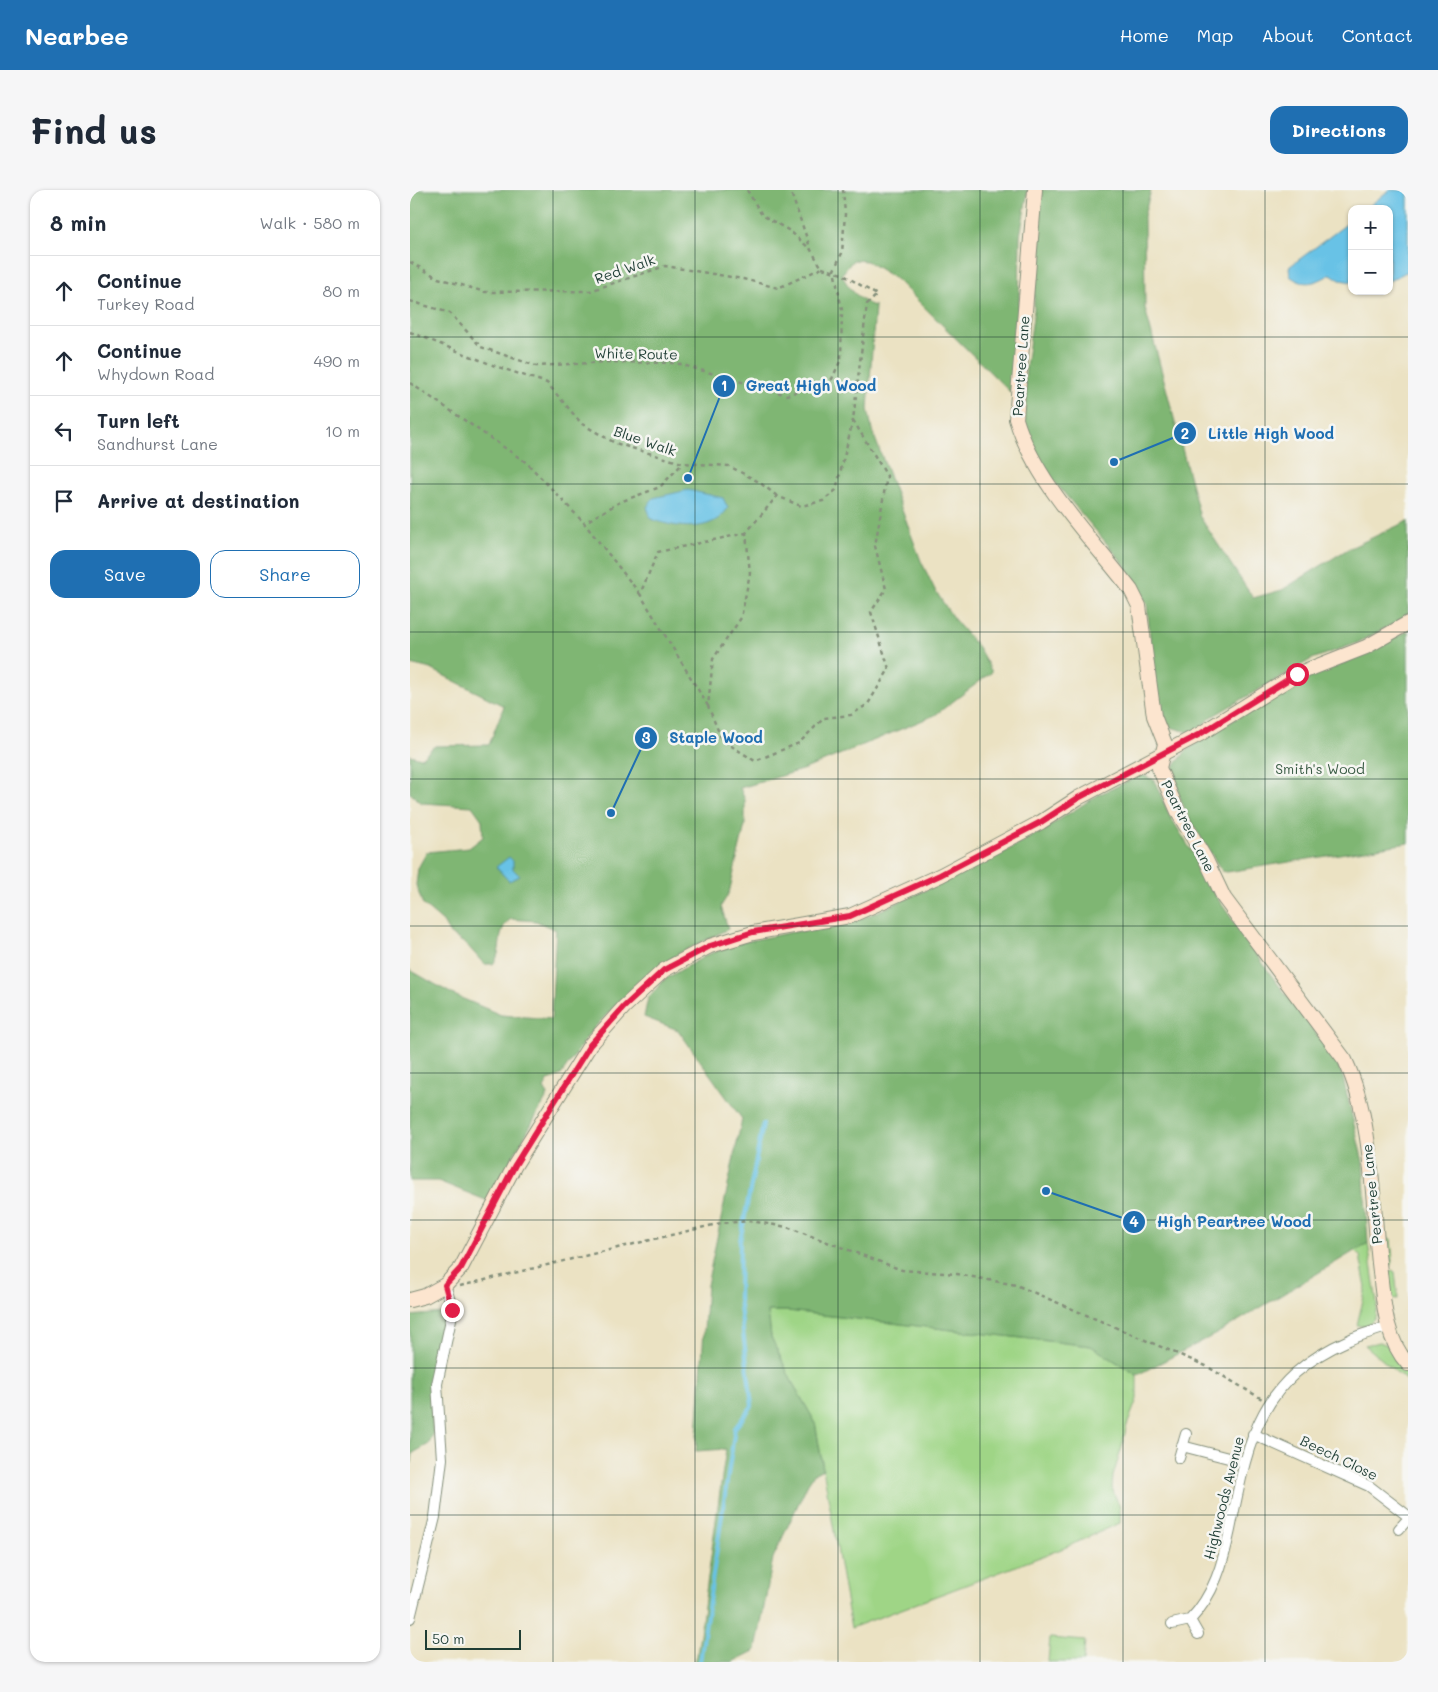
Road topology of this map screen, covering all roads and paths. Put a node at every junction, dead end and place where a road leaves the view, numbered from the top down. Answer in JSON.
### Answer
{"nodes":[{"id":1,"x":747,"y":190,"type":"edge"},
{"id":2,"x":790,"y":190,"type":"edge"},
{"id":3,"x":843,"y":190,"type":"edge"},
{"id":4,"x":1035,"y":190,"type":"edge"},
{"id":5,"x":811,"y":250,"type":"junction"},
{"id":6,"x":410,"y":262,"type":"edge"},
{"id":7,"x":822,"y":268,"type":"junction"},
{"id":8,"x":834,"y":270,"type":"junction"},
{"id":9,"x":410,"y":301,"type":"edge"},
{"id":10,"x":410,"y":332,"type":"edge"},
{"id":11,"x":410,"y":382,"type":"edge"},
{"id":12,"x":853,"y":420,"type":"junction"},
{"id":13,"x":682,"y":464,"type":"junction"},
{"id":14,"x":777,"y":496,"type":"junction"},
{"id":15,"x":584,"y":523,"type":"junction"},
{"id":16,"x":746,"y":533,"type":"junction"},
{"id":17,"x":640,"y":594,"type":"junction"},
{"id":18,"x":1408,"y":624,"type":"edge"},
{"id":19,"x":708,"y":706,"type":"junction"},
{"id":20,"x":1162,"y":754,"type":"junction"},
{"id":21,"x":445,"y":1285,"type":"junction"},
{"id":22,"x":410,"y":1300,"type":"edge"},
{"id":23,"x":1389,"y":1326,"type":"junction"},
{"id":24,"x":1408,"y":1364,"type":"edge"},
{"id":25,"x":1270,"y":1403,"type":"junction"},
{"id":26,"x":1186,"y":1434,"type":"dead end"},
{"id":27,"x":1254,"y":1434,"type":"junction"},
{"id":28,"x":1182,"y":1446,"type":"junction"},
{"id":29,"x":1179,"y":1458,"type":"dead end"},
{"id":30,"x":1244,"y":1462,"type":"junction"},
{"id":31,"x":1408,"y":1518,"type":"edge"},
{"id":32,"x":1399,"y":1529,"type":"dead end"},
{"id":33,"x":410,"y":1618,"type":"edge"},
{"id":34,"x":1190,"y":1620,"type":"junction"},
{"id":35,"x":1172,"y":1624,"type":"dead end"},
{"id":36,"x":1198,"y":1634,"type":"dead end"}],
"edges":[{"from":1,"to":5,"type":"path"},
{"from":2,"to":5,"type":"path"},
{"from":3,"to":8,"type":"path"},
{"from":4,"to":20,"type":"street","name":"Peartree Lane"},
{"from":5,"to":7,"type":"path"},
{"from":6,"to":7,"type":"path","name":"Red Walk"},
{"from":7,"to":8,"type":"path"},
{"from":8,"to":9,"type":"path","name":"White Route"},
{"from":8,"to":12,"type":"path","name":"Blue Walk"},
{"from":10,"to":13,"type":"path","name":"Blue Walk"},
{"from":11,"to":15,"type":"path"},
{"from":12,"to":14,"type":"path","name":"Blue Walk"},
{"from":12,"to":19,"type":"path"},
{"from":13,"to":14,"type":"path","name":"Blue Walk"},
{"from":13,"to":15,"type":"path"},
{"from":14,"to":16,"type":"path"},
{"from":15,"to":17,"type":"path"},
{"from":16,"to":17,"type":"path"},
{"from":16,"to":19,"type":"path"},
{"from":17,"to":19,"type":"path"},
{"from":18,"to":20,"type":"street"},
{"from":20,"to":21,"type":"street"},
{"from":20,"to":23,"type":"street","name":"Peartree Lane"},
{"from":21,"to":22,"type":"street"},
{"from":21,"to":25,"type":"path"},
{"from":21,"to":33,"type":"street"},
{"from":23,"to":24,"type":"street","name":"Peartree Lane"},
{"from":23,"to":25,"type":"street","name":"Highwoods Avenue"},
{"from":25,"to":27,"type":"street","name":"Highwoods Avenue"},
{"from":26,"to":28,"type":"street"},
{"from":27,"to":30,"type":"street","name":"Highwoods Avenue"},
{"from":27,"to":31,"type":"street","name":"Beech Close"},
{"from":28,"to":29,"type":"street"},
{"from":28,"to":30,"type":"street"},
{"from":30,"to":34,"type":"street","name":"Highwoods Avenue"},
{"from":31,"to":32,"type":"street","name":"Beech Close"},
{"from":34,"to":35,"type":"street"},
{"from":34,"to":36,"type":"street"}]}
